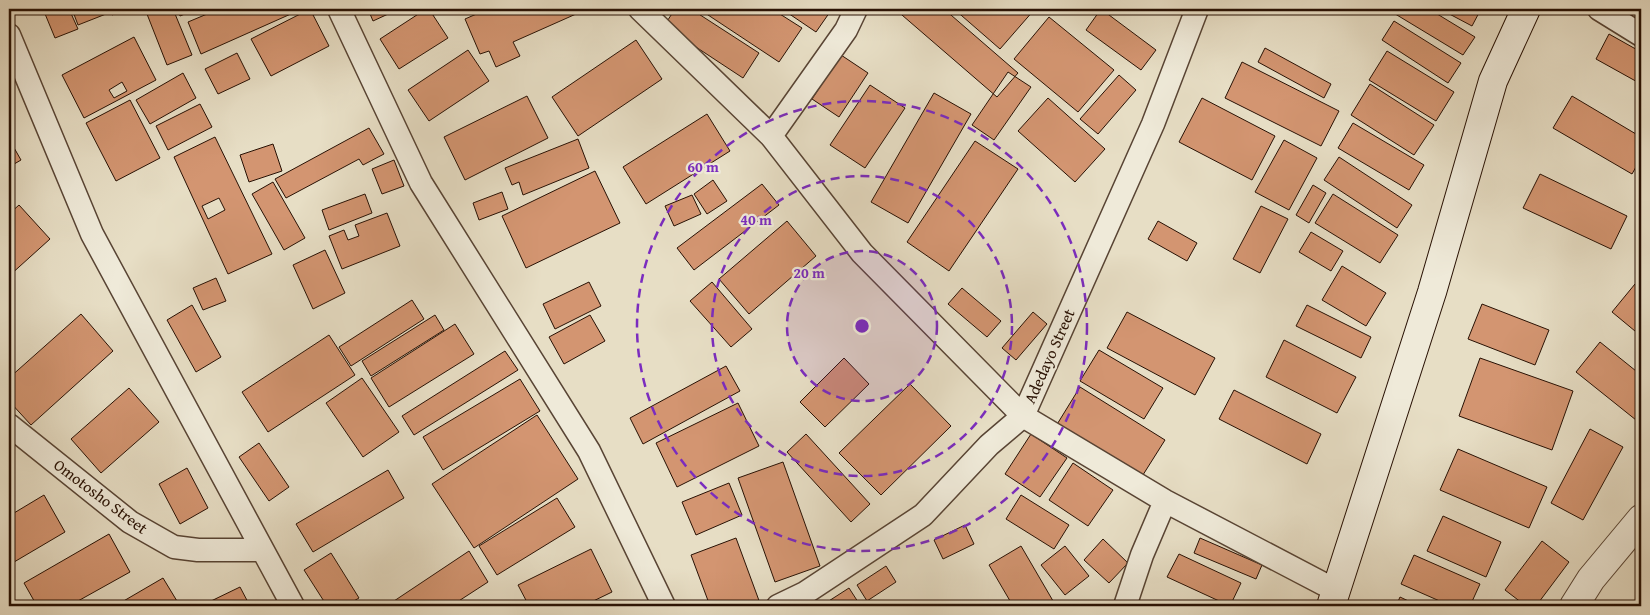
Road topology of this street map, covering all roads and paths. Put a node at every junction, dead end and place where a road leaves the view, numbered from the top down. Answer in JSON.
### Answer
{"nodes":[{"id":1,"x":339,"y":9,"type":"edge"},
{"id":2,"x":640,"y":9,"type":"edge"},
{"id":3,"x":856,"y":9,"type":"edge"},
{"id":4,"x":1197,"y":9,"type":"edge"},
{"id":5,"x":1526,"y":9,"type":"edge"},
{"id":6,"x":1599,"y":9,"type":"edge"},
{"id":7,"x":9,"y":35,"type":"edge"},
{"id":8,"x":1641,"y":35,"type":"edge"},
{"id":9,"x":771,"y":136,"type":"junction"},
{"id":10,"x":1023,"y":416,"type":"junction"},
{"id":11,"x":9,"y":426,"type":"edge"},
{"id":12,"x":1165,"y":502,"type":"junction"},
{"id":13,"x":1641,"y":519,"type":"edge"},
{"id":14,"x":262,"y":550,"type":"junction"},
{"id":15,"x":1333,"y":598,"type":"edge"},
{"id":16,"x":293,"y":606,"type":"edge"},
{"id":17,"x":664,"y":606,"type":"edge"},
{"id":18,"x":778,"y":606,"type":"edge"},
{"id":19,"x":1125,"y":606,"type":"edge"},
{"id":20,"x":1574,"y":606,"type":"edge"}],
"edges":[{"from":1,"to":17,"type":"street"},
{"from":2,"to":9,"type":"street"},
{"from":3,"to":9,"type":"street"},
{"from":4,"to":10,"type":"street","name":"Adedayo Street"},
{"from":5,"to":15,"type":"main road"},
{"from":6,"to":8,"type":"street"},
{"from":7,"to":14,"type":"street"},
{"from":9,"to":10,"type":"street"},
{"from":10,"to":12,"type":"street"},
{"from":10,"to":18,"type":"street","name":"Adedayo Street"},
{"from":11,"to":14,"type":"street","name":"Omotosho Street"},
{"from":12,"to":15,"type":"street"},
{"from":12,"to":19,"type":"street"},
{"from":13,"to":20,"type":"main road"},
{"from":14,"to":16,"type":"street"}]}
